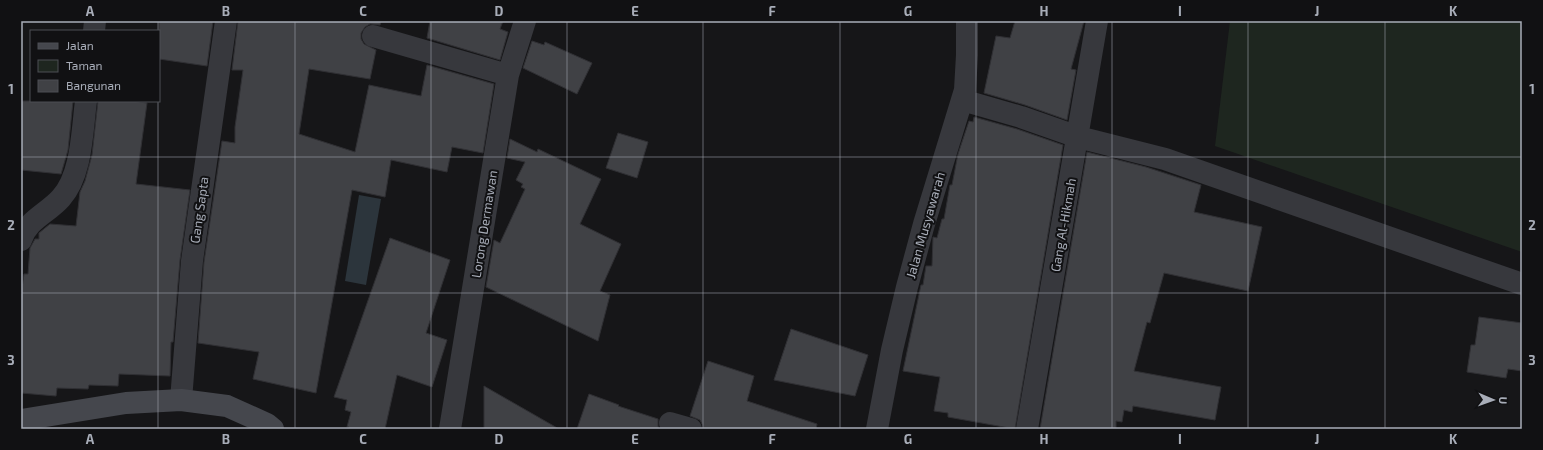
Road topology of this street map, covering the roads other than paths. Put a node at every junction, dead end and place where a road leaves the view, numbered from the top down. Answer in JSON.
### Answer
{"nodes":[{"id":1,"x":226,"y":21,"type":"edge"},
{"id":2,"x":525,"y":21,"type":"edge"},
{"id":3,"x":967,"y":21,"type":"edge"},
{"id":4,"x":1097,"y":21,"type":"edge"},
{"id":5,"x":373,"y":36,"type":"dead end"},
{"id":6,"x":508,"y":75,"type":"junction"},
{"id":7,"x":962,"y":100,"type":"junction"},
{"id":8,"x":86,"y":102,"type":"edge"},
{"id":9,"x":1078,"y":137,"type":"junction"},
{"id":10,"x":21,"y":240,"type":"edge"},
{"id":11,"x":1522,"y":284,"type":"edge"},
{"id":12,"x":181,"y":400,"type":"junction"},
{"id":13,"x":21,"y":420,"type":"edge"},
{"id":14,"x":670,"y":423,"type":"dead end"},
{"id":15,"x":273,"y":429,"type":"edge"},
{"id":16,"x":450,"y":429,"type":"edge"},
{"id":17,"x":691,"y":429,"type":"edge"},
{"id":18,"x":877,"y":429,"type":"edge"},
{"id":19,"x":1027,"y":429,"type":"edge"}],
"edges":[{"from":1,"to":12,"type":"street","name":"Gang Sapta"},
{"from":2,"to":6,"type":"street","name":"Lorong Dermawan"},
{"from":3,"to":7,"type":"street","name":"Jalan Musyawarah"},
{"from":4,"to":9,"type":"street","name":"Gang Al-Hikmah"},
{"from":5,"to":6,"type":"street"},
{"from":6,"to":16,"type":"street","name":"Lorong Dermawan"},
{"from":7,"to":9,"type":"street"},
{"from":7,"to":18,"type":"street","name":"Jalan Musyawarah"},
{"from":8,"to":10,"type":"street"},
{"from":9,"to":11,"type":"street"},
{"from":9,"to":19,"type":"street","name":"Gang Al-Hikmah"},
{"from":12,"to":13,"type":"street"},
{"from":12,"to":15,"type":"street"},
{"from":14,"to":17,"type":"street"}]}
